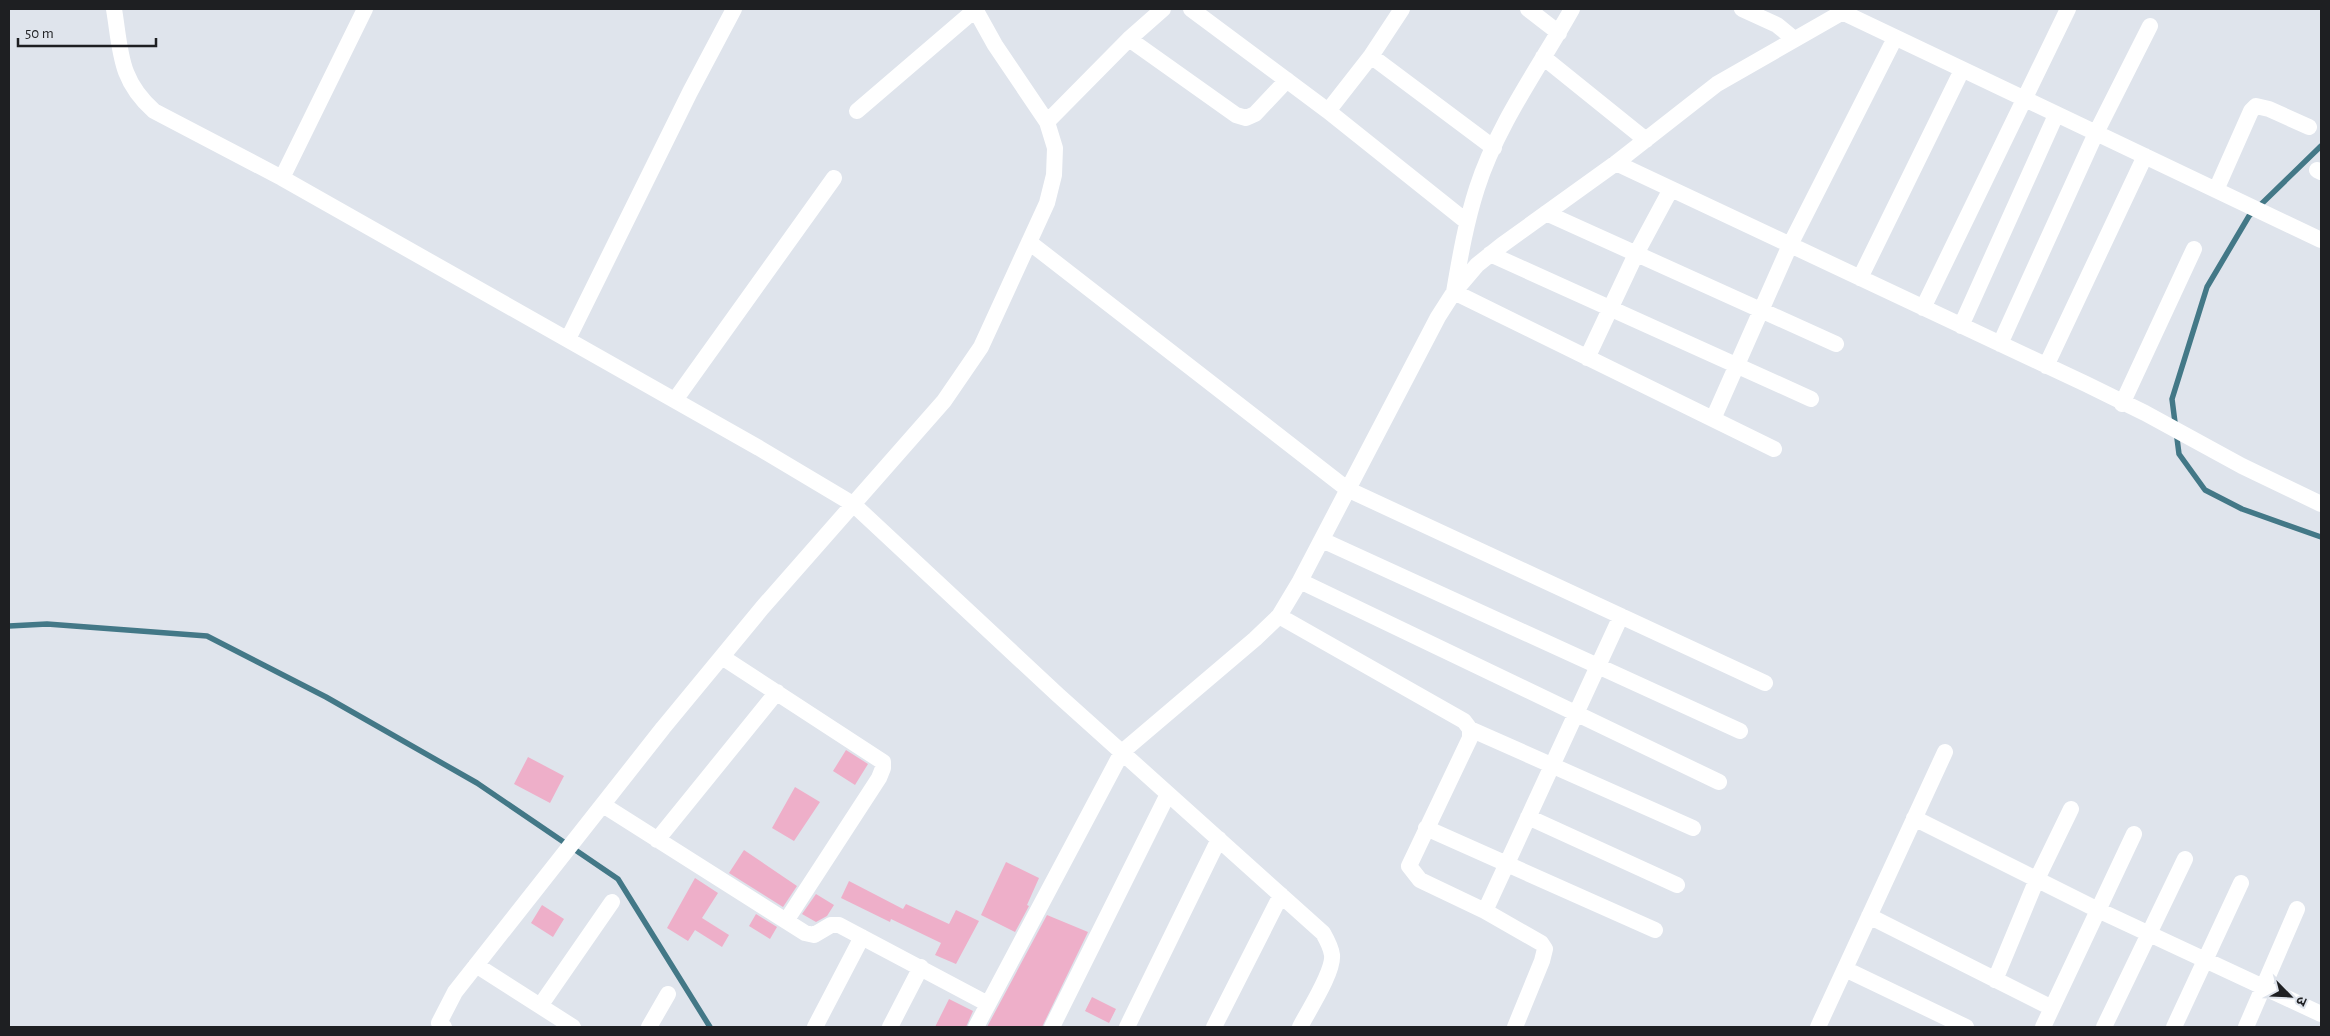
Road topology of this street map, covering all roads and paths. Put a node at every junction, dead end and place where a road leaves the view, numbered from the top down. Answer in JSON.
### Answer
{"nodes":[{"id":1,"x":114,"y":9,"type":"edge"},
{"id":2,"x":365,"y":9,"type":"edge"},
{"id":3,"x":734,"y":9,"type":"edge"},
{"id":4,"x":975,"y":9,"type":"edge"},
{"id":5,"x":1191,"y":9,"type":"edge"},
{"id":6,"x":1402,"y":9,"type":"edge"},
{"id":7,"x":1528,"y":9,"type":"edge"},
{"id":8,"x":1572,"y":9,"type":"edge"},
{"id":9,"x":1742,"y":9,"type":"edge"},
{"id":10,"x":2068,"y":9,"type":"edge"},
{"id":11,"x":1157,"y":10,"type":"edge"},
{"id":12,"x":1845,"y":11,"type":"edge"},
{"id":13,"x":2150,"y":26,"type":"dead end"},
{"id":14,"x":1558,"y":32,"type":"junction"},
{"id":15,"x":1895,"y":38,"type":"junction"},
{"id":16,"x":1129,"y":39,"type":"junction"},
{"id":17,"x":1794,"y":39,"type":"junction"},
{"id":18,"x":1371,"y":56,"type":"junction"},
{"id":19,"x":1543,"y":57,"type":"junction"},
{"id":20,"x":1962,"y":70,"type":"junction"},
{"id":21,"x":1287,"y":80,"type":"junction"},
{"id":22,"x":2024,"y":100,"type":"junction"},
{"id":23,"x":857,"y":111,"type":"dead end"},
{"id":24,"x":1328,"y":111,"type":"junction"},
{"id":25,"x":2056,"y":115,"type":"junction"},
{"id":26,"x":1047,"y":122,"type":"junction"},
{"id":27,"x":2309,"y":127,"type":"dead end"},
{"id":28,"x":2096,"y":133,"type":"junction"},
{"id":29,"x":1646,"y":140,"type":"junction"},
{"id":30,"x":1494,"y":148,"type":"junction"},
{"id":31,"x":2146,"y":156,"type":"junction"},
{"id":32,"x":1616,"y":163,"type":"junction"},
{"id":33,"x":282,"y":178,"type":"junction"},
{"id":34,"x":834,"y":178,"type":"dead end"},
{"id":35,"x":1671,"y":188,"type":"junction"},
{"id":36,"x":2216,"y":190,"type":"junction"},
{"id":37,"x":1546,"y":213,"type":"junction"},
{"id":38,"x":1467,"y":222,"type":"junction"},
{"id":39,"x":2321,"y":240,"type":"edge"},
{"id":40,"x":1029,"y":242,"type":"junction"},
{"id":41,"x":1790,"y":245,"type":"junction"},
{"id":42,"x":2194,"y":249,"type":"dead end"},
{"id":43,"x":1490,"y":254,"type":"junction"},
{"id":44,"x":1636,"y":254,"type":"junction"},
{"id":45,"x":1860,"y":278,"type":"junction"},
{"id":46,"x":1454,"y":292,"type":"junction"},
{"id":47,"x":1922,"y":308,"type":"junction"},
{"id":48,"x":1610,"y":309,"type":"junction"},
{"id":49,"x":1761,"y":310,"type":"junction"},
{"id":50,"x":1961,"y":326,"type":"junction"},
{"id":51,"x":568,"y":339,"type":"junction"},
{"id":52,"x":1836,"y":344,"type":"dead end"},
{"id":53,"x":2000,"y":344,"type":"junction"},
{"id":54,"x":1587,"y":358,"type":"junction"},
{"id":55,"x":1736,"y":366,"type":"junction"},
{"id":56,"x":2046,"y":366,"type":"junction"},
{"id":57,"x":1811,"y":399,"type":"dead end"},
{"id":58,"x":675,"y":400,"type":"junction"},
{"id":59,"x":2122,"y":404,"type":"junction"},
{"id":60,"x":1713,"y":419,"type":"junction"},
{"id":61,"x":1774,"y":449,"type":"dead end"},
{"id":62,"x":1347,"y":489,"type":"junction"},
{"id":63,"x":853,"y":504,"type":"junction"},
{"id":64,"x":2321,"y":504,"type":"edge"},
{"id":65,"x":1322,"y":540,"type":"junction"},
{"id":66,"x":1300,"y":582,"type":"junction"},
{"id":67,"x":1279,"y":616,"type":"junction"},
{"id":68,"x":1621,"y":616,"type":"junction"},
{"id":69,"x":722,"y":657,"type":"junction"},
{"id":70,"x":1598,"y":665,"type":"junction"},
{"id":71,"x":1765,"y":683,"type":"dead end"},
{"id":72,"x":777,"y":692,"type":"junction"},
{"id":73,"x":1576,"y":711,"type":"junction"},
{"id":74,"x":1470,"y":728,"type":"junction"},
{"id":75,"x":1740,"y":731,"type":"dead end"},
{"id":76,"x":1122,"y":752,"type":"junction"},
{"id":77,"x":1945,"y":752,"type":"dead end"},
{"id":78,"x":1552,"y":765,"type":"junction"},
{"id":79,"x":1719,"y":782,"type":"dead end"},
{"id":80,"x":1168,"y":794,"type":"junction"},
{"id":81,"x":603,"y":805,"type":"junction"},
{"id":82,"x":2071,"y":809,"type":"dead end"},
{"id":83,"x":1528,"y":817,"type":"junction"},
{"id":84,"x":1914,"y":818,"type":"junction"},
{"id":85,"x":1426,"y":828,"type":"junction"},
{"id":86,"x":1693,"y":828,"type":"dead end"},
{"id":87,"x":2134,"y":834,"type":"dead end"},
{"id":88,"x":1219,"y":839,"type":"junction"},
{"id":89,"x":657,"y":840,"type":"junction"},
{"id":90,"x":2185,"y":859,"type":"dead end"},
{"id":91,"x":1506,"y":864,"type":"junction"},
{"id":92,"x":2037,"y":879,"type":"junction"},
{"id":93,"x":2241,"y":883,"type":"dead end"},
{"id":94,"x":1676,"y":885,"type":"dead end"},
{"id":95,"x":1281,"y":895,"type":"junction"},
{"id":96,"x":612,"y":902,"type":"dead end"},
{"id":97,"x":2297,"y":909,"type":"dead end"},
{"id":98,"x":2098,"y":910,"type":"junction"},
{"id":99,"x":1485,"y":911,"type":"junction"},
{"id":100,"x":1869,"y":916,"type":"junction"},
{"id":101,"x":786,"y":922,"type":"junction"},
{"id":102,"x":1654,"y":930,"type":"dead end"},
{"id":103,"x":2150,"y":933,"type":"junction"},
{"id":104,"x":862,"y":937,"type":"junction"},
{"id":105,"x":2205,"y":961,"type":"junction"},
{"id":106,"x":476,"y":965,"type":"junction"},
{"id":107,"x":921,"y":967,"type":"junction"},
{"id":108,"x":1845,"y":969,"type":"junction"},
{"id":109,"x":1995,"y":980,"type":"junction"},
{"id":110,"x":2264,"y":988,"type":"junction"},
{"id":111,"x":668,"y":994,"type":"dead end"},
{"id":112,"x":988,"y":1004,"type":"junction"},
{"id":113,"x":540,"y":1006,"type":"junction"},
{"id":114,"x":2052,"y":1008,"type":"junction"},
{"id":115,"x":2321,"y":1014,"type":"edge"},
{"id":116,"x":440,"y":1026,"type":"edge"},
{"id":117,"x":573,"y":1027,"type":"edge"},
{"id":118,"x":649,"y":1027,"type":"edge"},
{"id":119,"x":815,"y":1027,"type":"edge"},
{"id":120,"x":890,"y":1027,"type":"edge"},
{"id":121,"x":976,"y":1027,"type":"edge"},
{"id":122,"x":1052,"y":1027,"type":"edge"},
{"id":123,"x":1128,"y":1027,"type":"edge"},
{"id":124,"x":1214,"y":1027,"type":"edge"},
{"id":125,"x":1300,"y":1027,"type":"edge"},
{"id":126,"x":1515,"y":1027,"type":"edge"},
{"id":127,"x":1818,"y":1027,"type":"edge"},
{"id":128,"x":1966,"y":1027,"type":"edge"},
{"id":129,"x":2043,"y":1027,"type":"edge"},
{"id":130,"x":2104,"y":1027,"type":"edge"},
{"id":131,"x":2174,"y":1027,"type":"edge"},
{"id":132,"x":2246,"y":1027,"type":"edge"}],
"edges":[{"from":1,"to":33,"type":"street"},
{"from":2,"to":33,"type":"street"},
{"from":3,"to":51,"type":"street"},
{"from":4,"to":23,"type":"street"},
{"from":4,"to":26,"type":"street"},
{"from":5,"to":21,"type":"street"},
{"from":6,"to":18,"type":"street"},
{"from":7,"to":14,"type":"street"},
{"from":8,"to":14,"type":"street"},
{"from":9,"to":17,"type":"street"},
{"from":10,"to":22,"type":"street"},
{"from":11,"to":16,"type":"street"},
{"from":12,"to":15,"type":"street"},
{"from":12,"to":17,"type":"street"},
{"from":13,"to":28,"type":"street"},
{"from":14,"to":19,"type":"street"},
{"from":15,"to":20,"type":"street"},
{"from":15,"to":41,"type":"street"},
{"from":16,"to":21,"type":"street"},
{"from":16,"to":26,"type":"street"},
{"from":17,"to":29,"type":"street"},
{"from":18,"to":24,"type":"street"},
{"from":18,"to":30,"type":"street"},
{"from":19,"to":29,"type":"street"},
{"from":19,"to":30,"type":"street"},
{"from":20,"to":22,"type":"street"},
{"from":20,"to":45,"type":"street"},
{"from":21,"to":24,"type":"street"},
{"from":22,"to":25,"type":"street"},
{"from":22,"to":47,"type":"street"},
{"from":24,"to":38,"type":"street"},
{"from":25,"to":28,"type":"street"},
{"from":25,"to":50,"type":"street"},
{"from":26,"to":40,"type":"street"},
{"from":27,"to":36,"type":"street"},
{"from":28,"to":31,"type":"street"},
{"from":28,"to":53,"type":"street"},
{"from":29,"to":32,"type":"street"},
{"from":30,"to":38,"type":"street"},
{"from":31,"to":36,"type":"street"},
{"from":31,"to":56,"type":"street"},
{"from":32,"to":35,"type":"street"},
{"from":32,"to":37,"type":"street"},
{"from":33,"to":51,"type":"street"},
{"from":34,"to":58,"type":"street"},
{"from":35,"to":41,"type":"street"},
{"from":35,"to":44,"type":"street"},
{"from":36,"to":39,"type":"street"},
{"from":37,"to":43,"type":"street"},
{"from":37,"to":44,"type":"street"},
{"from":38,"to":46,"type":"street"},
{"from":40,"to":62,"type":"street"},
{"from":40,"to":63,"type":"street"},
{"from":41,"to":45,"type":"street"},
{"from":41,"to":49,"type":"street"},
{"from":42,"to":59,"type":"street"},
{"from":43,"to":46,"type":"street"},
{"from":43,"to":48,"type":"street"},
{"from":44,"to":48,"type":"street"},
{"from":44,"to":49,"type":"street"},
{"from":45,"to":47,"type":"street"},
{"from":46,"to":54,"type":"street"},
{"from":46,"to":62,"type":"street"},
{"from":47,"to":50,"type":"street"},
{"from":48,"to":54,"type":"street"},
{"from":48,"to":55,"type":"street"},
{"from":49,"to":52,"type":"street"},
{"from":49,"to":55,"type":"street"},
{"from":50,"to":53,"type":"street"},
{"from":51,"to":58,"type":"street"},
{"from":53,"to":56,"type":"street"},
{"from":54,"to":60,"type":"street"},
{"from":55,"to":57,"type":"street"},
{"from":55,"to":60,"type":"street"},
{"from":56,"to":59,"type":"street"},
{"from":58,"to":63,"type":"street"},
{"from":59,"to":64,"type":"street"},
{"from":60,"to":61,"type":"street"},
{"from":62,"to":65,"type":"street"},
{"from":62,"to":68,"type":"street"},
{"from":63,"to":69,"type":"street"},
{"from":63,"to":76,"type":"street"},
{"from":65,"to":66,"type":"street"},
{"from":65,"to":70,"type":"street"},
{"from":66,"to":67,"type":"street"},
{"from":66,"to":73,"type":"street"},
{"from":67,"to":74,"type":"street"},
{"from":67,"to":76,"type":"street"},
{"from":68,"to":70,"type":"street"},
{"from":68,"to":71,"type":"street"},
{"from":69,"to":72,"type":"street"},
{"from":69,"to":81,"type":"street"},
{"from":70,"to":73,"type":"street"},
{"from":70,"to":75,"type":"street"},
{"from":72,"to":89,"type":"street"},
{"from":72,"to":101,"type":"street"},
{"from":73,"to":78,"type":"street"},
{"from":73,"to":79,"type":"street"},
{"from":74,"to":78,"type":"street"},
{"from":74,"to":85,"type":"street"},
{"from":76,"to":80,"type":"street"},
{"from":76,"to":112,"type":"street"},
{"from":77,"to":84,"type":"street"},
{"from":78,"to":83,"type":"street"},
{"from":78,"to":86,"type":"street"},
{"from":80,"to":88,"type":"street"},
{"from":80,"to":122,"type":"street"},
{"from":81,"to":89,"type":"street"},
{"from":81,"to":106,"type":"street"},
{"from":82,"to":92,"type":"street"},
{"from":83,"to":91,"type":"street"},
{"from":83,"to":94,"type":"street"},
{"from":84,"to":92,"type":"street"},
{"from":84,"to":100,"type":"street"},
{"from":85,"to":91,"type":"street"},
{"from":85,"to":99,"type":"street"},
{"from":87,"to":98,"type":"street"},
{"from":88,"to":95,"type":"street"},
{"from":88,"to":123,"type":"street"},
{"from":89,"to":101,"type":"street"},
{"from":90,"to":103,"type":"street"},
{"from":91,"to":99,"type":"street"},
{"from":91,"to":102,"type":"street"},
{"from":92,"to":98,"type":"street"},
{"from":92,"to":109,"type":"street"},
{"from":93,"to":105,"type":"street"},
{"from":95,"to":124,"type":"street"},
{"from":95,"to":125,"type":"street"},
{"from":96,"to":113,"type":"street"},
{"from":97,"to":110,"type":"street"},
{"from":98,"to":103,"type":"street"},
{"from":98,"to":114,"type":"street"},
{"from":99,"to":126,"type":"street"},
{"from":100,"to":108,"type":"street"},
{"from":100,"to":109,"type":"street"},
{"from":101,"to":104,"type":"street"},
{"from":103,"to":105,"type":"street"},
{"from":103,"to":130,"type":"street"},
{"from":104,"to":107,"type":"street"},
{"from":104,"to":119,"type":"street"},
{"from":105,"to":110,"type":"street"},
{"from":105,"to":131,"type":"street"},
{"from":106,"to":113,"type":"street"},
{"from":106,"to":116,"type":"street"},
{"from":107,"to":112,"type":"street"},
{"from":107,"to":120,"type":"street"},
{"from":108,"to":127,"type":"street"},
{"from":108,"to":128,"type":"street"},
{"from":109,"to":114,"type":"street"},
{"from":110,"to":115,"type":"street"},
{"from":110,"to":132,"type":"street"},
{"from":111,"to":118,"type":"street"},
{"from":112,"to":121,"type":"street"},
{"from":113,"to":117,"type":"street"},
{"from":114,"to":129,"type":"street"}]}
